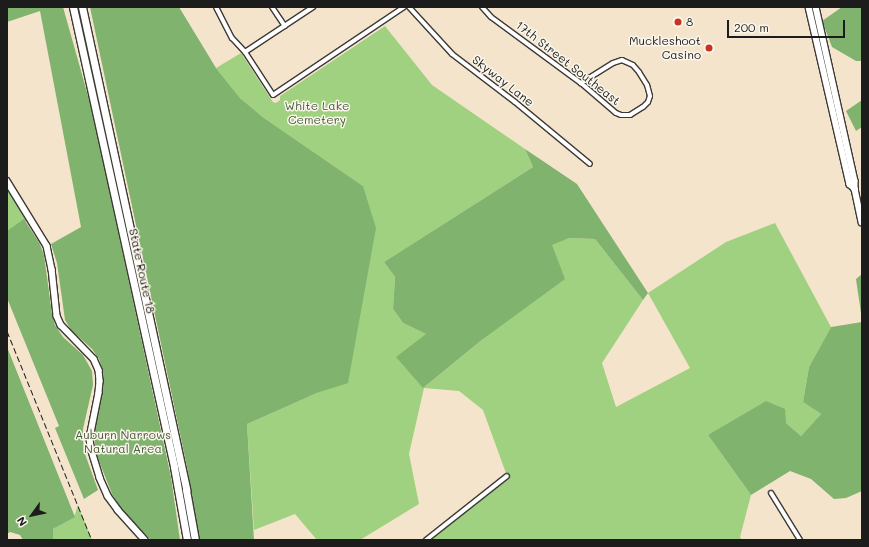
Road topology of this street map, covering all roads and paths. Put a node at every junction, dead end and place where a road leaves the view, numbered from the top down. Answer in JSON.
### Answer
{"nodes":[{"id":1,"x":68,"y":7,"type":"edge"},
{"id":2,"x":73,"y":7,"type":"edge"},
{"id":3,"x":82,"y":7,"type":"edge"},
{"id":4,"x":216,"y":7,"type":"edge"},
{"id":5,"x":272,"y":7,"type":"edge"},
{"id":6,"x":313,"y":7,"type":"edge"},
{"id":7,"x":404,"y":7,"type":"edge"},
{"id":8,"x":409,"y":7,"type":"edge"},
{"id":9,"x":482,"y":7,"type":"edge"},
{"id":10,"x":809,"y":7,"type":"edge"},
{"id":11,"x":816,"y":7,"type":"edge"},
{"id":12,"x":285,"y":26,"type":"junction"},
{"id":13,"x":79,"y":34,"type":"junction"},
{"id":14,"x":246,"y":52,"type":"junction"},
{"id":15,"x":581,"y":83,"type":"junction"},
{"id":16,"x":590,"y":164,"type":"dead end"},
{"id":17,"x":7,"y":181,"type":"edge"},
{"id":18,"x":854,"y":189,"type":"junction"},
{"id":19,"x":862,"y":222,"type":"edge"},
{"id":20,"x":507,"y":476,"type":"dead end"},
{"id":21,"x":771,"y":494,"type":"dead end"},
{"id":22,"x":145,"y":540,"type":"edge"},
{"id":23,"x":187,"y":540,"type":"edge"},
{"id":24,"x":194,"y":540,"type":"edge"},
{"id":25,"x":426,"y":540,"type":"edge"},
{"id":26,"x":800,"y":540,"type":"edge"}],
"edges":[{"from":1,"to":13,"type":"highway"},
{"from":2,"to":13,"type":"highway","name":"State Route 18"},
{"from":3,"to":24,"type":"highway","name":"State Route 18"},
{"from":4,"to":14,"type":"street"},
{"from":5,"to":12,"type":"street"},
{"from":6,"to":12,"type":"street"},
{"from":7,"to":14,"type":"street"},
{"from":8,"to":16,"type":"street","name":"Skyway Lane"},
{"from":9,"to":15,"type":"street","name":"17th Street Southeast"},
{"from":10,"to":18,"type":"main road"},
{"from":11,"to":18,"type":"main road"},
{"from":12,"to":14,"type":"street"},
{"from":13,"to":23,"type":"highway","name":"State Route 18"},
{"from":15,"to":15,"type":"street","name":"17th Street Southeast"},
{"from":17,"to":22,"type":"main road"},
{"from":18,"to":19,"type":"main road"},
{"from":20,"to":25,"type":"street"},
{"from":21,"to":26,"type":"street"}]}
